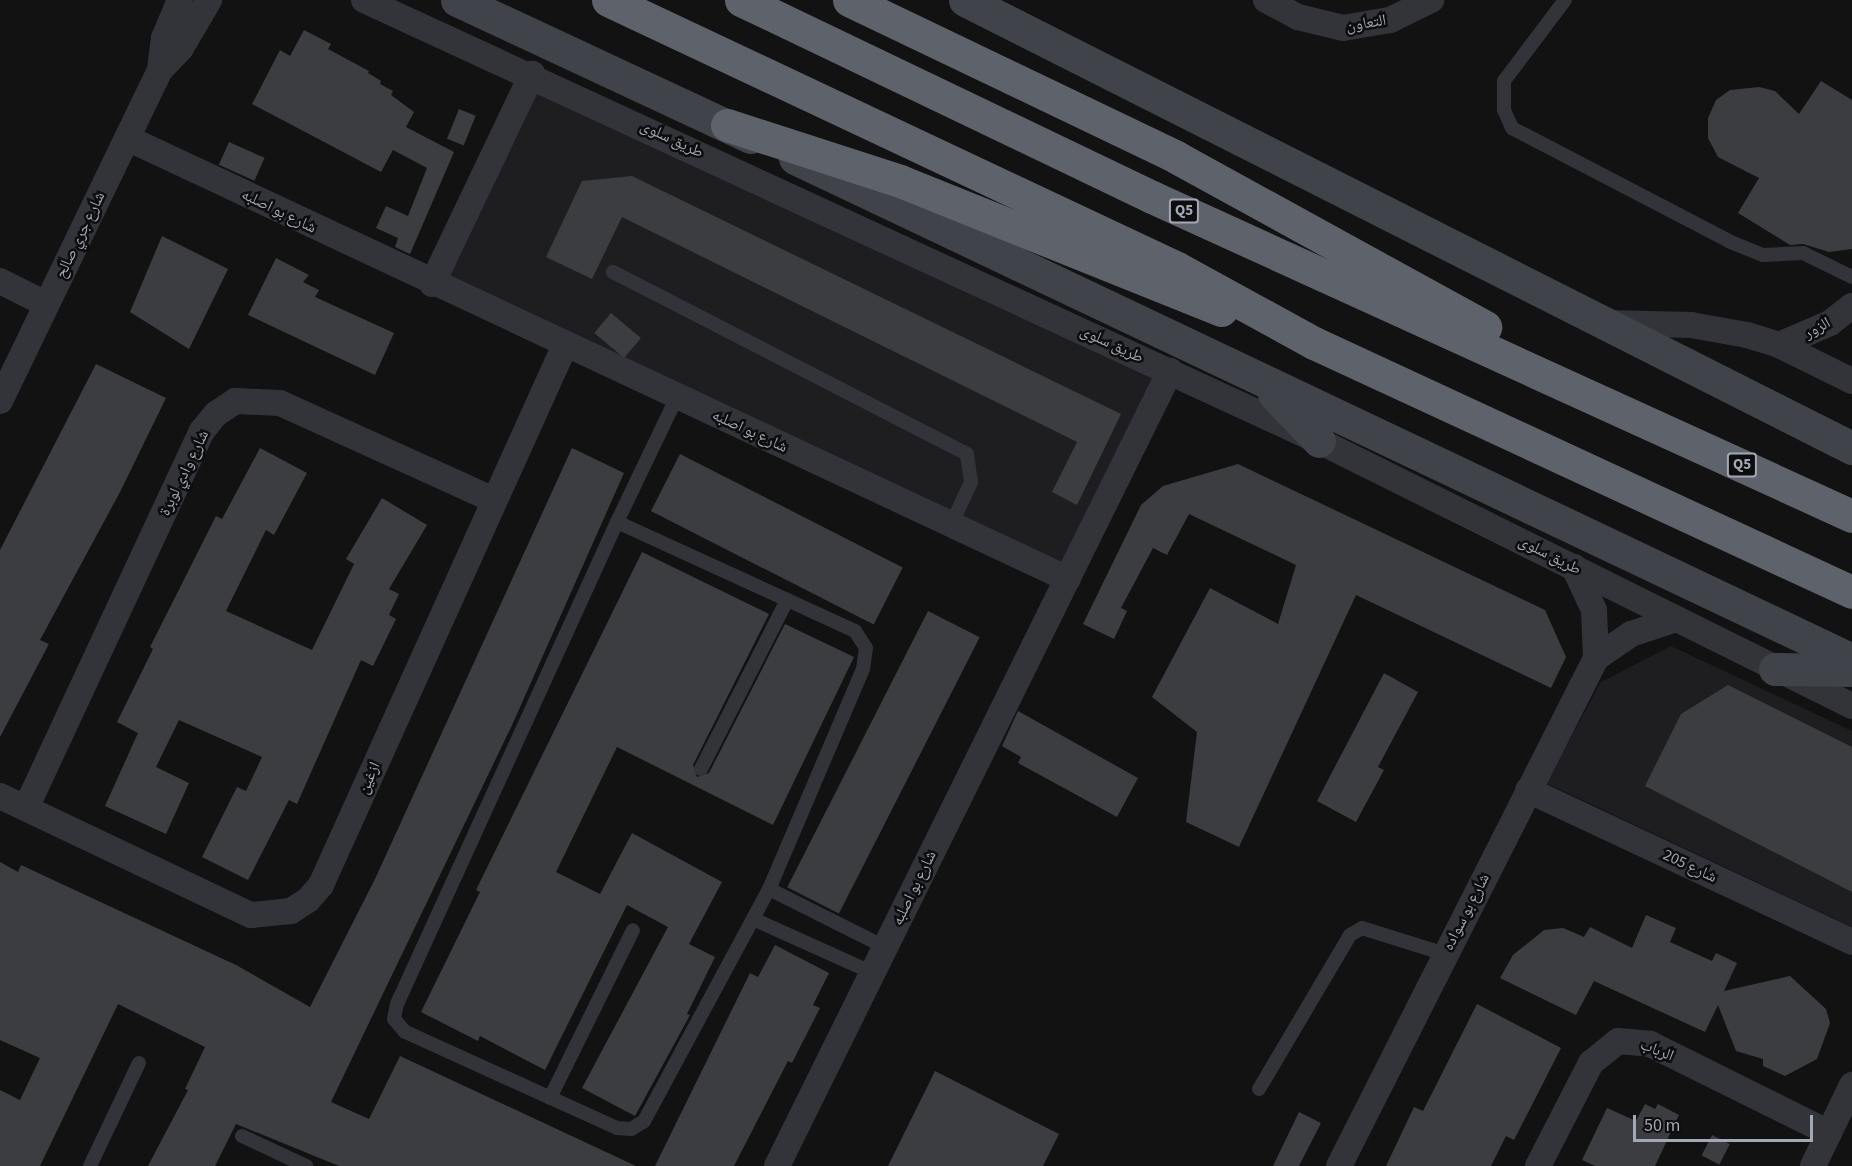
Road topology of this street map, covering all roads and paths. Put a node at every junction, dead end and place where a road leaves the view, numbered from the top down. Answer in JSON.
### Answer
{"nodes":[{"id":1,"x":180,"y":0,"type":"edge"},
{"id":2,"x":210,"y":0,"type":"edge"},
{"id":3,"x":364,"y":0,"type":"edge"},
{"id":4,"x":457,"y":0,"type":"edge"},
{"id":5,"x":608,"y":0,"type":"edge"},
{"id":6,"x":741,"y":0,"type":"edge"},
{"id":7,"x":849,"y":0,"type":"edge"},
{"id":8,"x":965,"y":0,"type":"edge"},
{"id":9,"x":1266,"y":0,"type":"edge"},
{"id":10,"x":1431,"y":0,"type":"edge"},
{"id":11,"x":1565,"y":0,"type":"edge"},
{"id":12,"x":160,"y":70,"type":"junction"},
{"id":13,"x":532,"y":74,"type":"junction"},
{"id":14,"x":727,"y":125,"type":"junction"},
{"id":15,"x":127,"y":138,"type":"junction"},
{"id":16,"x":613,"y":272,"type":"dead end"},
{"id":17,"x":1852,"y":277,"type":"edge"},
{"id":18,"x":0,"y":281,"type":"edge"},
{"id":19,"x":432,"y":284,"type":"junction"},
{"id":20,"x":46,"y":304,"type":"junction"},
{"id":21,"x":1852,"y":306,"type":"edge"},
{"id":22,"x":1602,"y":323,"type":"junction"},
{"id":23,"x":1314,"y":343,"type":"junction"},
{"id":24,"x":566,"y":345,"type":"junction"},
{"id":25,"x":1779,"y":345,"type":"junction"},
{"id":26,"x":1170,"y":371,"type":"junction"},
{"id":27,"x":1260,"y":380,"type":"junction"},
{"id":28,"x":1852,"y":381,"type":"edge"},
{"id":29,"x":676,"y":397,"type":"junction"},
{"id":30,"x":0,"y":401,"type":"edge"},
{"id":31,"x":1632,"y":413,"type":"junction"},
{"id":32,"x":1319,"y":441,"type":"junction"},
{"id":33,"x":1852,"y":448,"type":"edge"},
{"id":34,"x":494,"y":500,"type":"junction"},
{"id":35,"x":1852,"y":516,"type":"edge"},
{"id":36,"x":617,"y":522,"type":"junction"},
{"id":37,"x":951,"y":525,"type":"junction"},
{"id":38,"x":1574,"y":567,"type":"junction"},
{"id":39,"x":1068,"y":579,"type":"junction"},
{"id":40,"x":1852,"y":591,"type":"edge"},
{"id":41,"x":787,"y":600,"type":"junction"},
{"id":42,"x":1673,"y":620,"type":"junction"},
{"id":43,"x":1596,"y":658,"type":"junction"},
{"id":44,"x":1852,"y":660,"type":"edge"},
{"id":45,"x":1774,"y":669,"type":"junction"},
{"id":46,"x":1852,"y":670,"type":"edge"},
{"id":47,"x":1852,"y":706,"type":"edge"},
{"id":48,"x":701,"y":769,"type":"dead end"},
{"id":49,"x":1528,"y":790,"type":"junction"},
{"id":50,"x":0,"y":796,"type":"edge"},
{"id":51,"x":26,"y":808,"type":"junction"},
{"id":52,"x":769,"y":889,"type":"junction"},
{"id":53,"x":753,"y":919,"type":"junction"},
{"id":54,"x":633,"y":930,"type":"dead end"},
{"id":55,"x":1852,"y":942,"type":"edge"},
{"id":56,"x":885,"y":947,"type":"junction"},
{"id":57,"x":1445,"y":954,"type":"junction"},
{"id":58,"x":873,"y":973,"type":"junction"},
{"id":59,"x":139,"y":1063,"type":"dead end"},
{"id":60,"x":1852,"y":1085,"type":"edge"},
{"id":61,"x":1259,"y":1089,"type":"dead end"},
{"id":62,"x":550,"y":1098,"type":"junction"},
{"id":63,"x":1829,"y":1133,"type":"junction"},
{"id":64,"x":242,"y":1136,"type":"dead end"},
{"id":65,"x":90,"y":1166,"type":"edge"},
{"id":66,"x":306,"y":1166,"type":"edge"},
{"id":67,"x":777,"y":1166,"type":"edge"},
{"id":68,"x":1339,"y":1166,"type":"edge"},
{"id":69,"x":1538,"y":1166,"type":"edge"},
{"id":70,"x":1813,"y":1166,"type":"edge"}],
"edges":[{"from":1,"to":12,"type":"street","name":"شارع جري صالح"},
{"from":2,"to":12,"type":"street","name":"شارع جري صالح"},
{"from":3,"to":13,"type":"street","name":"طريق سلوى"},
{"from":4,"to":14,"type":"main road","name":"طريق سلوى"},
{"from":5,"to":23,"type":"highway"},
{"from":6,"to":31,"type":"highway","number":"Q5"},
{"from":7,"to":31,"type":"highway"},
{"from":8,"to":22,"type":"main road"},
{"from":9,"to":10,"type":"street","name":"التعاون"},
{"from":11,"to":17,"type":"lane"},
{"from":12,"to":15,"type":"street","name":"شارع جري صالح"},
{"from":13,"to":19,"type":"street"},
{"from":13,"to":26,"type":"street","name":"طريق سلوى"},
{"from":14,"to":23,"type":"highway"},
{"from":14,"to":27,"type":"main road","name":"طريق سلوى"},
{"from":15,"to":19,"type":"street","name":"شارع بو اصلبه"},
{"from":15,"to":20,"type":"street","name":"شارع جري صالح"},
{"from":16,"to":37,"type":"lane"},
{"from":18,"to":20,"type":"street"},
{"from":19,"to":24,"type":"street","name":"شارع بو اصلبه"},
{"from":20,"to":30,"type":"street","name":"شارع جري صالح"},
{"from":21,"to":25,"type":"street","name":"الزور"},
{"from":22,"to":25,"type":"street"},
{"from":22,"to":33,"type":"main road"},
{"from":23,"to":40,"type":"highway"},
{"from":24,"to":29,"type":"street","name":"شارع بو اصلبه"},
{"from":24,"to":34,"type":"street","name":"ازغين"},
{"from":25,"to":28,"type":"street"},
{"from":26,"to":32,"type":"street","name":"طريق سلوى"},
{"from":26,"to":39,"type":"street","name":"شارع بو اصلبه"},
{"from":27,"to":32,"type":"main road"},
{"from":27,"to":44,"type":"main road","name":"طريق سلوى"},
{"from":29,"to":36,"type":"lane"},
{"from":29,"to":37,"type":"street","name":"شارع بو اصلبه"},
{"from":31,"to":35,"type":"highway","number":"Q5"},
{"from":32,"to":38,"type":"street","name":"طريق سلوى"},
{"from":34,"to":51,"type":"street","name":"شارع وادي لوبرة"},
{"from":34,"to":51,"type":"street","name":"ازغين"},
{"from":36,"to":41,"type":"lane"},
{"from":36,"to":62,"type":"lane"},
{"from":37,"to":39,"type":"street","name":"شارع بو اصلبه"},
{"from":38,"to":42,"type":"street","name":"طريق سلوى"},
{"from":38,"to":43,"type":"street","name":"شارع بو سواده"},
{"from":39,"to":56,"type":"street","name":"شارع بو اصلبه"},
{"from":41,"to":48,"type":"lane"},
{"from":41,"to":52,"type":"lane"},
{"from":42,"to":43,"type":"street","name":"شارع بو سواده"},
{"from":42,"to":45,"type":"street","name":"طريق سلوى"},
{"from":43,"to":49,"type":"street","name":"شارع بو سواده"},
{"from":45,"to":46,"type":"main road"},
{"from":45,"to":47,"type":"street","name":"طريق سلوى"},
{"from":49,"to":55,"type":"street","name":"شارع 205"},
{"from":49,"to":57,"type":"street","name":"شارع بو سواده"},
{"from":50,"to":51,"type":"street","name":"ازغين"},
{"from":52,"to":53,"type":"lane"},
{"from":52,"to":56,"type":"lane"},
{"from":53,"to":58,"type":"lane"},
{"from":53,"to":62,"type":"lane"},
{"from":54,"to":62,"type":"lane"},
{"from":56,"to":58,"type":"street","name":"شارع بو اصلبه"},
{"from":57,"to":61,"type":"lane"},
{"from":57,"to":68,"type":"street","name":"شارع بو سواده"},
{"from":58,"to":67,"type":"street","name":"شارع بو اصلبه"},
{"from":59,"to":65,"type":"lane"},
{"from":60,"to":63,"type":"street"},
{"from":63,"to":69,"type":"street","name":"الرباب"},
{"from":63,"to":70,"type":"street"},
{"from":64,"to":66,"type":"lane"}]}
